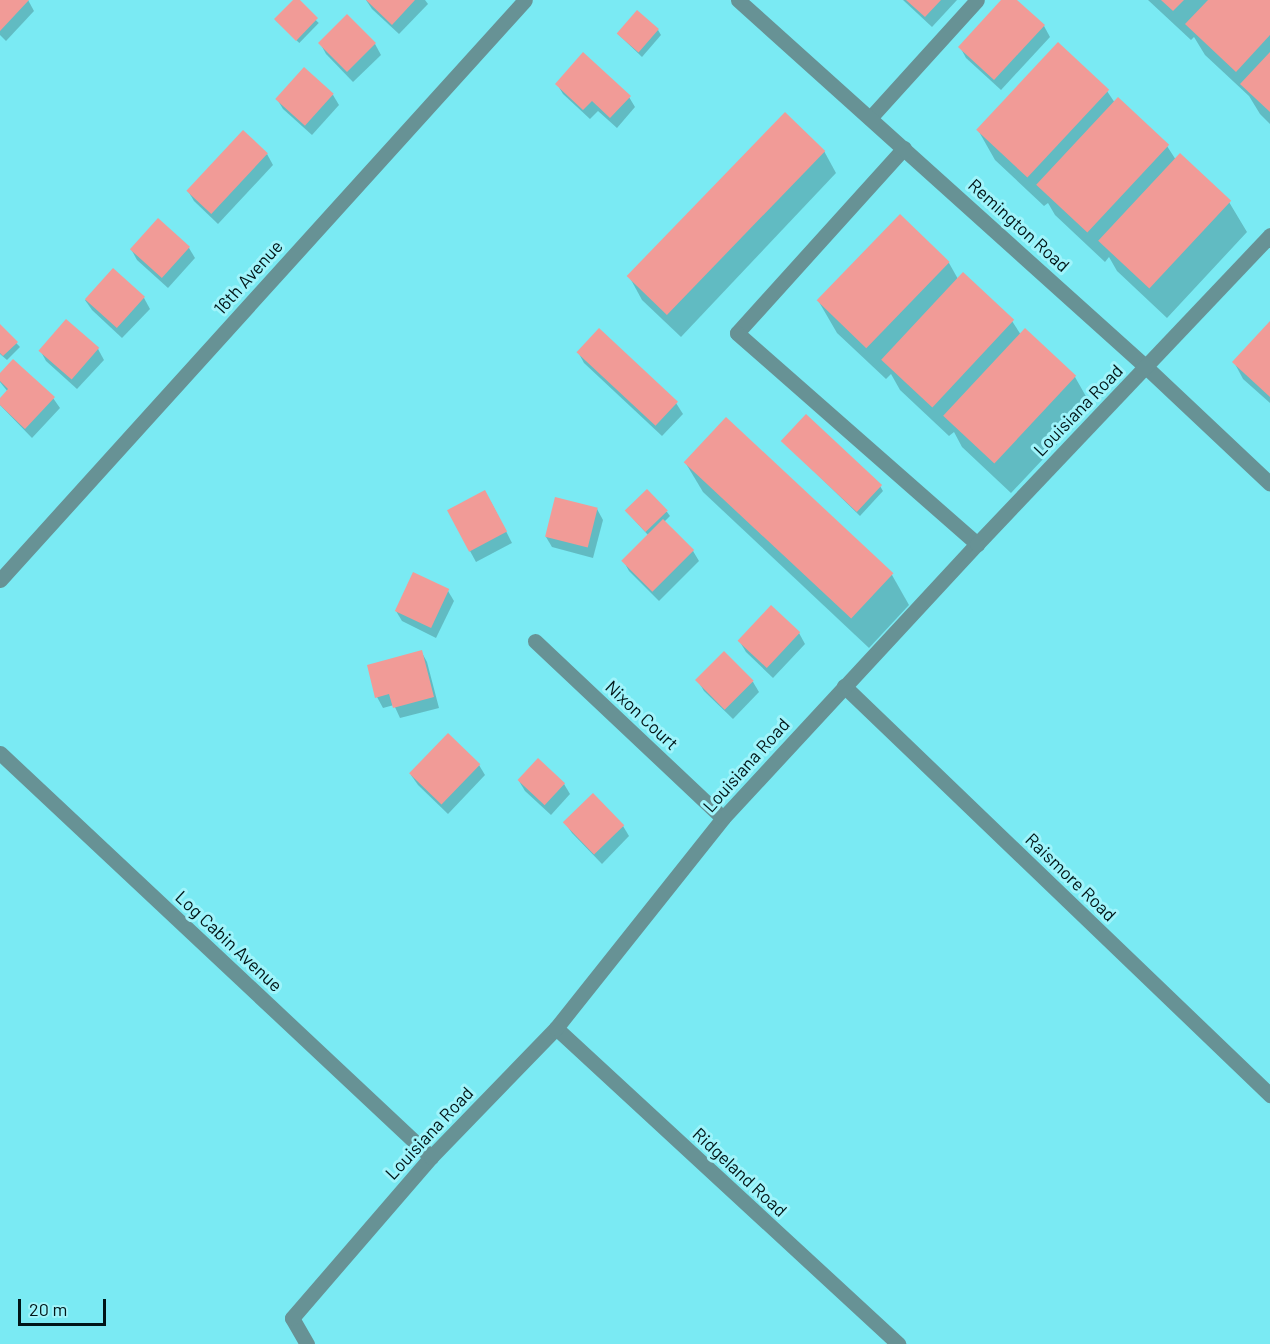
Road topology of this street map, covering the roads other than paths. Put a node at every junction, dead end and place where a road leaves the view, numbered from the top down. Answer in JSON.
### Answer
{"nodes":[{"id":1,"x":525,"y":0,"type":"edge"},
{"id":2,"x":738,"y":0,"type":"edge"},
{"id":3,"x":977,"y":0,"type":"edge"},
{"id":4,"x":870,"y":118,"type":"junction"},
{"id":5,"x":904,"y":148,"type":"junction"},
{"id":6,"x":1270,"y":235,"type":"edge"},
{"id":7,"x":1146,"y":367,"type":"junction"},
{"id":8,"x":1270,"y":484,"type":"edge"},
{"id":9,"x":977,"y":544,"type":"junction"},
{"id":10,"x":0,"y":580,"type":"edge"},
{"id":11,"x":535,"y":641,"type":"dead end"},
{"id":12,"x":844,"y":686,"type":"junction"},
{"id":13,"x":0,"y":753,"type":"edge"},
{"id":14,"x":723,"y":818,"type":"junction"},
{"id":15,"x":556,"y":1028,"type":"junction"},
{"id":16,"x":1270,"y":1095,"type":"edge"},
{"id":17,"x":430,"y":1157,"type":"junction"},
{"id":18,"x":307,"y":1344,"type":"edge"},
{"id":19,"x":898,"y":1344,"type":"edge"}],
"edges":[{"from":1,"to":10,"type":"street","name":"16th Avenue"},
{"from":2,"to":4,"type":"street","name":"Remington Road"},
{"from":3,"to":4,"type":"street"},
{"from":4,"to":5,"type":"street","name":"Remington Road"},
{"from":5,"to":7,"type":"street","name":"Remington Road"},
{"from":5,"to":9,"type":"street"},
{"from":6,"to":7,"type":"street","name":"Louisiana Road"},
{"from":7,"to":8,"type":"street","name":"Remington Road"},
{"from":7,"to":9,"type":"street","name":"Louisiana Road"},
{"from":9,"to":12,"type":"street","name":"Louisiana Road"},
{"from":11,"to":14,"type":"street","name":"Nixon Court"},
{"from":12,"to":14,"type":"street","name":"Louisiana Road"},
{"from":12,"to":16,"type":"street","name":"Raismore Road"},
{"from":13,"to":17,"type":"street","name":"Log Cabin Avenue"},
{"from":14,"to":15,"type":"street","name":"Louisiana Road"},
{"from":15,"to":17,"type":"street","name":"Louisiana Road"},
{"from":15,"to":19,"type":"street","name":"Ridgeland Road"},
{"from":17,"to":18,"type":"street","name":"Louisiana Road"}]}
